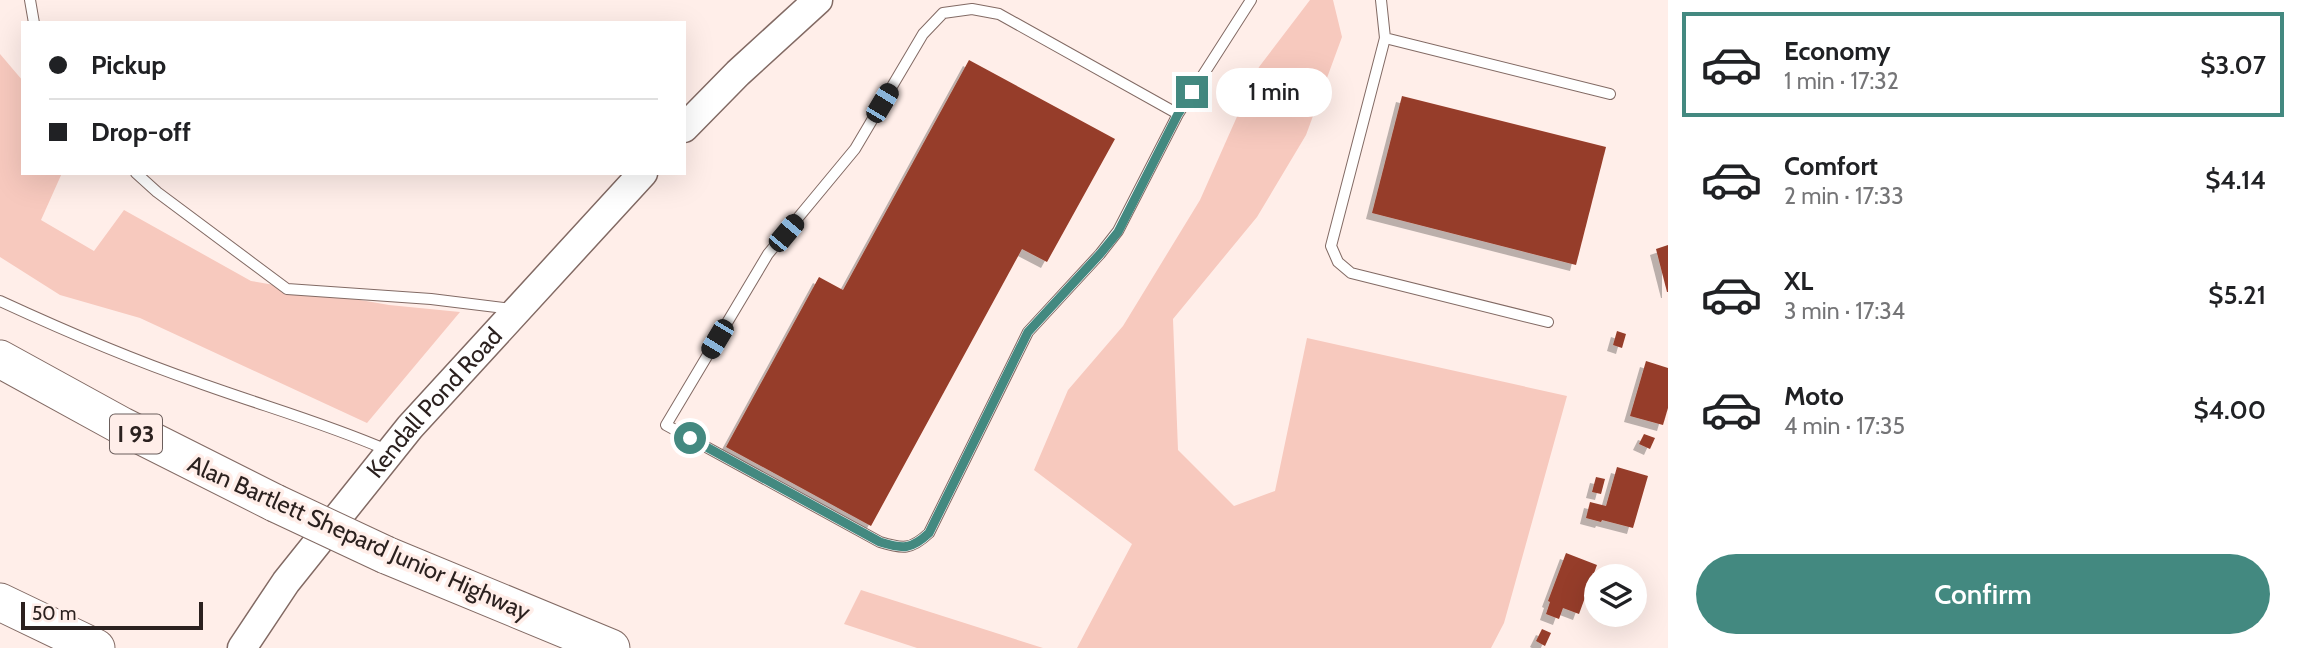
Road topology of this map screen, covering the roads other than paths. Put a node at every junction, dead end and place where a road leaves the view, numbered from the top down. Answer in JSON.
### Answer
{"nodes":[{"id":1,"x":30,"y":0,"type":"edge"},
{"id":2,"x":818,"y":0,"type":"edge"},
{"id":3,"x":1251,"y":0,"type":"edge"},
{"id":4,"x":1381,"y":0,"type":"edge"},
{"id":5,"x":34,"y":21,"type":"edge"},
{"id":6,"x":1385,"y":38,"type":"junction"},
{"id":7,"x":1611,"y":94,"type":"dead end"},
{"id":8,"x":1178,"y":114,"type":"junction"},
{"id":9,"x":686,"y":126,"type":"edge"},
{"id":10,"x":138,"y":175,"type":"edge"},
{"id":11,"x":641,"y":175,"type":"edge"},
{"id":12,"x":0,"y":302,"type":"edge"},
{"id":13,"x":517,"y":310,"type":"junction"},
{"id":14,"x":1548,"y":322,"type":"dead end"},
{"id":15,"x":0,"y":359,"type":"edge"},
{"id":16,"x":391,"y":451,"type":"junction"},
{"id":17,"x":0,"y":602,"type":"edge"},
{"id":18,"x":96,"y":648,"type":"edge"},
{"id":19,"x":242,"y":648,"type":"edge"},
{"id":20,"x":611,"y":648,"type":"edge"}],
"edges":[{"from":1,"to":5,"type":"lane"},
{"from":2,"to":9,"type":"street"},
{"from":3,"to":8,"type":"lane"},
{"from":4,"to":6,"type":"lane"},
{"from":6,"to":7,"type":"lane"},
{"from":6,"to":14,"type":"lane"},
{"from":8,"to":8,"type":"lane"},
{"from":10,"to":13,"type":"lane"},
{"from":11,"to":13,"type":"street","name":"Kendall Pond Road"},
{"from":12,"to":16,"type":"lane"},
{"from":13,"to":16,"type":"street","name":"Kendall Pond Road"},
{"from":15,"to":20,"type":"highway","name":"Alan Bartlett Shepard Junior Highway","number":"I 93","bridge":true},
{"from":16,"to":19,"type":"street","name":"Kendall Pond Road"},
{"from":17,"to":18,"type":"highway"}]}
